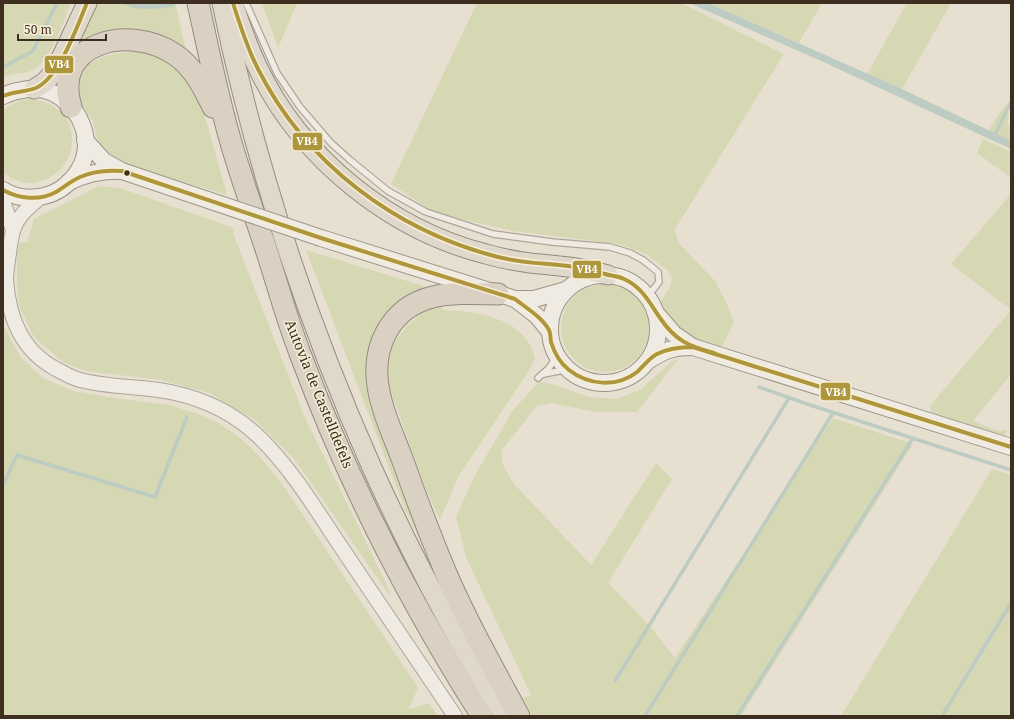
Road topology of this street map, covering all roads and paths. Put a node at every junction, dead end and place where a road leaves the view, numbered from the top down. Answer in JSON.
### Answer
{"nodes":[{"id":1,"x":87,"y":3,"type":"edge"},
{"id":2,"x":198,"y":3,"type":"edge"},
{"id":3,"x":222,"y":3,"type":"edge"},
{"id":4,"x":233,"y":3,"type":"edge"},
{"id":5,"x":246,"y":3,"type":"edge"},
{"id":6,"x":34,"y":89,"type":"junction"},
{"id":7,"x":3,"y":96,"type":"edge"},
{"id":8,"x":71,"y":107,"type":"junction"},
{"id":9,"x":230,"y":139,"type":"junction"},
{"id":10,"x":85,"y":140,"type":"junction"},
{"id":11,"x":122,"y":171,"type":"junction"},
{"id":12,"x":68,"y":183,"type":"junction"},
{"id":13,"x":3,"y":190,"type":"edge"},
{"id":14,"x":42,"y":196,"type":"junction"},
{"id":15,"x":3,"y":201,"type":"edge"},
{"id":16,"x":13,"y":230,"type":"junction"},
{"id":17,"x":608,"y":275,"type":"junction"},
{"id":18,"x":566,"y":290,"type":"junction"},
{"id":19,"x":506,"y":296,"type":"junction"},
{"id":20,"x":648,"y":296,"type":"junction"},
{"id":21,"x":655,"y":312,"type":"junction"},
{"id":22,"x":550,"y":332,"type":"junction"},
{"id":23,"x":693,"y":347,"type":"junction"},
{"id":24,"x":557,"y":356,"type":"junction"},
{"id":25,"x":648,"y":360,"type":"junction"},
{"id":26,"x":568,"y":369,"type":"junction"},
{"id":27,"x":544,"y":374,"type":"junction"},
{"id":28,"x":538,"y":378,"type":"dead end"},
{"id":29,"x":1011,"y":447,"type":"edge"},
{"id":30,"x":455,"y":716,"type":"edge"},
{"id":31,"x":482,"y":716,"type":"edge"},
{"id":32,"x":505,"y":716,"type":"edge"},
{"id":33,"x":519,"y":716,"type":"edge"}],
"edges":[{"from":1,"to":6,"type":"highway"},
{"from":2,"to":9,"type":"highway","name":"Autovia de Castelldefels"},
{"from":3,"to":32,"type":"highway","name":"Autovia de Castelldefels"},
{"from":4,"to":17,"type":"highway"},
{"from":5,"to":20,"type":"lane"},
{"from":6,"to":7,"type":"main road"},
{"from":6,"to":8,"type":"main road"},
{"from":8,"to":9,"type":"highway"},
{"from":8,"to":10,"type":"main road"},
{"from":9,"to":31,"type":"highway","name":"Autovia de Castelldefels"},
{"from":10,"to":11,"type":"main road"},
{"from":10,"to":12,"type":"main road"},
{"from":11,"to":12,"type":"main road"},
{"from":11,"to":19,"type":"main road","bridge":true},
{"from":12,"to":14,"type":"main road"},
{"from":13,"to":14,"type":"main road"},
{"from":14,"to":16,"type":"street"},
{"from":15,"to":16,"type":"street"},
{"from":16,"to":30,"type":"street"},
{"from":17,"to":18,"type":"main road"},
{"from":17,"to":20,"type":"main road"},
{"from":18,"to":19,"type":"main road"},
{"from":18,"to":22,"type":"main road"},
{"from":19,"to":22,"type":"main road"},
{"from":19,"to":33,"type":"highway"},
{"from":20,"to":21,"type":"main road"},
{"from":21,"to":23,"type":"main road"},
{"from":21,"to":25,"type":"main road"},
{"from":22,"to":24,"type":"main road"},
{"from":23,"to":25,"type":"main road"},
{"from":23,"to":29,"type":"main road"},
{"from":24,"to":26,"type":"main road"},
{"from":24,"to":27,"type":"lane"},
{"from":25,"to":26,"type":"main road"},
{"from":26,"to":27,"type":"lane"},
{"from":27,"to":28,"type":"lane"}]}
